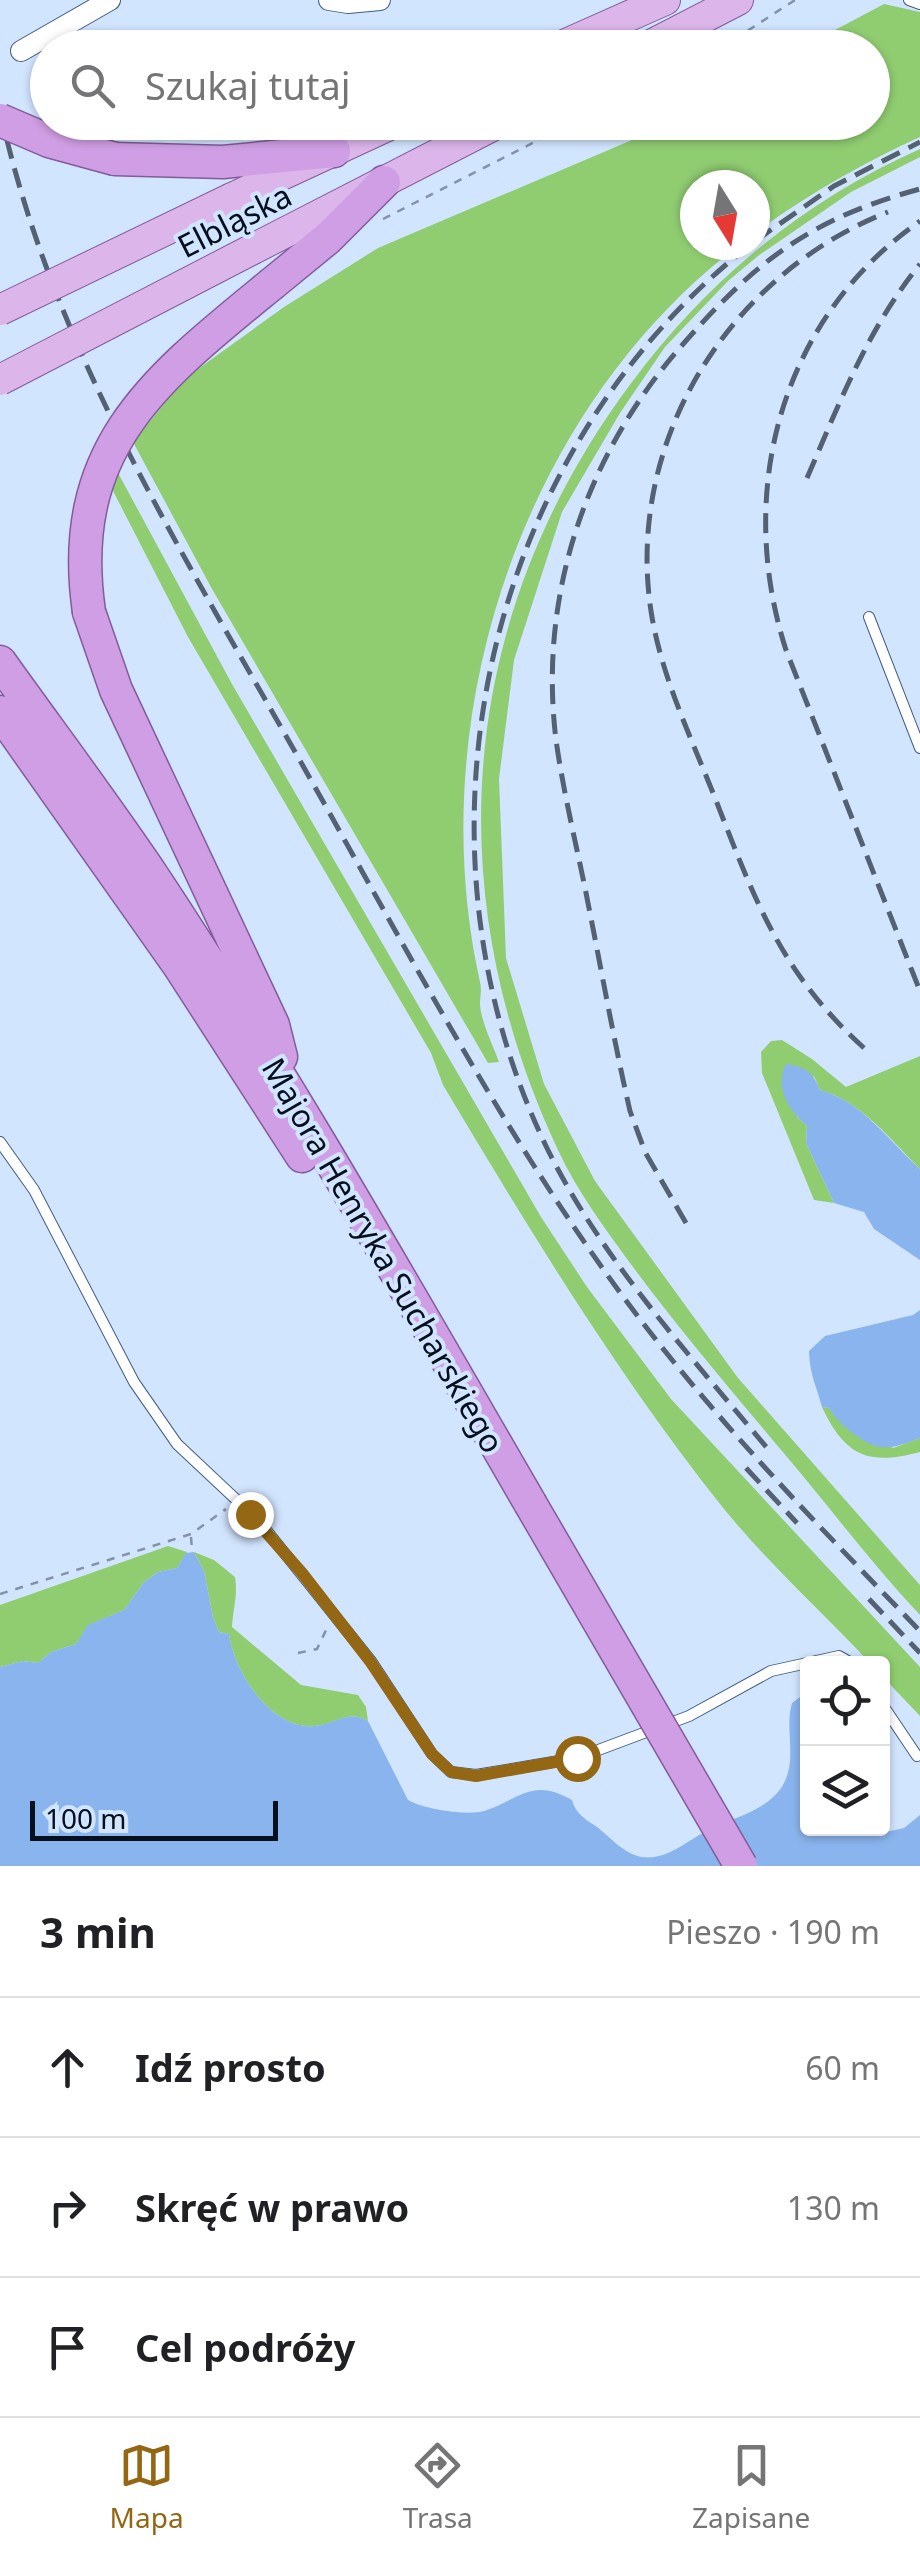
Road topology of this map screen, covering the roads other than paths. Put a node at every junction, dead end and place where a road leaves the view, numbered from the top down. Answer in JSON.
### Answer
{"nodes":[{"id":1,"x":110,"y":0,"type":"edge"},
{"id":2,"x":329,"y":0,"type":"edge"},
{"id":3,"x":380,"y":0,"type":"edge"},
{"id":4,"x":666,"y":0,"type":"edge"},
{"id":5,"x":738,"y":0,"type":"edge"},
{"id":6,"x":909,"y":0,"type":"edge"},
{"id":7,"x":920,"y":4,"type":"edge"},
{"id":8,"x":59,"y":30,"type":"edge"},
{"id":9,"x":598,"y":30,"type":"edge"},
{"id":10,"x":680,"y":30,"type":"edge"},
{"id":11,"x":30,"y":47,"type":"edge"},
{"id":12,"x":21,"y":52,"type":"dead end"},
{"id":13,"x":0,"y":120,"type":"edge"},
{"id":14,"x":30,"y":133,"type":"edge"},
{"id":15,"x":47,"y":140,"type":"edge"},
{"id":16,"x":358,"y":140,"type":"edge"},
{"id":17,"x":465,"y":140,"type":"edge"},
{"id":18,"x":334,"y":151,"type":"junction"},
{"id":19,"x":384,"y":182,"type":"junction"},
{"id":20,"x":0,"y":310,"type":"edge"},
{"id":21,"x":0,"y":380,"type":"edge"},
{"id":22,"x":869,"y":617,"type":"dead end"},
{"id":23,"x":0,"y":662,"type":"edge"},
{"id":24,"x":0,"y":712,"type":"edge"},
{"id":25,"x":0,"y":747,"type":"edge"},
{"id":26,"x":920,"y":748,"type":"edge"},
{"id":27,"x":180,"y":967,"type":"junction"},
{"id":28,"x":290,"y":1092,"type":"junction"},
{"id":29,"x":0,"y":1142,"type":"edge"},
{"id":30,"x":521,"y":1508,"type":"junction"},
{"id":31,"x":800,"y":1665,"type":"edge"},
{"id":32,"x":890,"y":1716,"type":"edge"},
{"id":33,"x":917,"y":1756,"type":"dead end"},
{"id":34,"x":718,"y":1866,"type":"edge"},
{"id":35,"x":741,"y":1866,"type":"edge"}],
"edges":[{"from":1,"to":8,"type":"street"},
{"from":2,"to":3,"type":"street"},
{"from":4,"to":9,"type":"main road"},
{"from":5,"to":10,"type":"main road"},
{"from":6,"to":7,"type":"lane"},
{"from":11,"to":12,"type":"street"},
{"from":13,"to":14,"type":"highway","bridge":true},
{"from":15,"to":18,"type":"highway","bridge":true},
{"from":16,"to":18,"type":"main road","name":"Elbląska"},
{"from":17,"to":19,"type":"main road","name":"Elbląska"},
{"from":18,"to":20,"type":"main road","name":"Elbląska","bridge":true},
{"from":19,"to":21,"type":"main road","name":"Elbląska","bridge":true},
{"from":19,"to":28,"type":"highway","bridge":true},
{"from":22,"to":26,"type":"lane"},
{"from":23,"to":28,"type":"highway","name":"Majora Henryka Sucharskiego"},
{"from":24,"to":27,"type":"highway","name":"Majora Henryka Sucharskiego"},
{"from":25,"to":27,"type":"highway"},
{"from":27,"to":30,"type":"highway","name":"Majora Henryka Sucharskiego"},
{"from":28,"to":30,"type":"highway","name":"Majora Henryka Sucharskiego"},
{"from":29,"to":31,"type":"lane"},
{"from":30,"to":34,"type":"highway","name":"Majora Henryka Sucharskiego"},
{"from":30,"to":35,"type":"highway","name":"Majora Henryka Sucharskiego","bridge":true},
{"from":32,"to":33,"type":"lane"}]}
